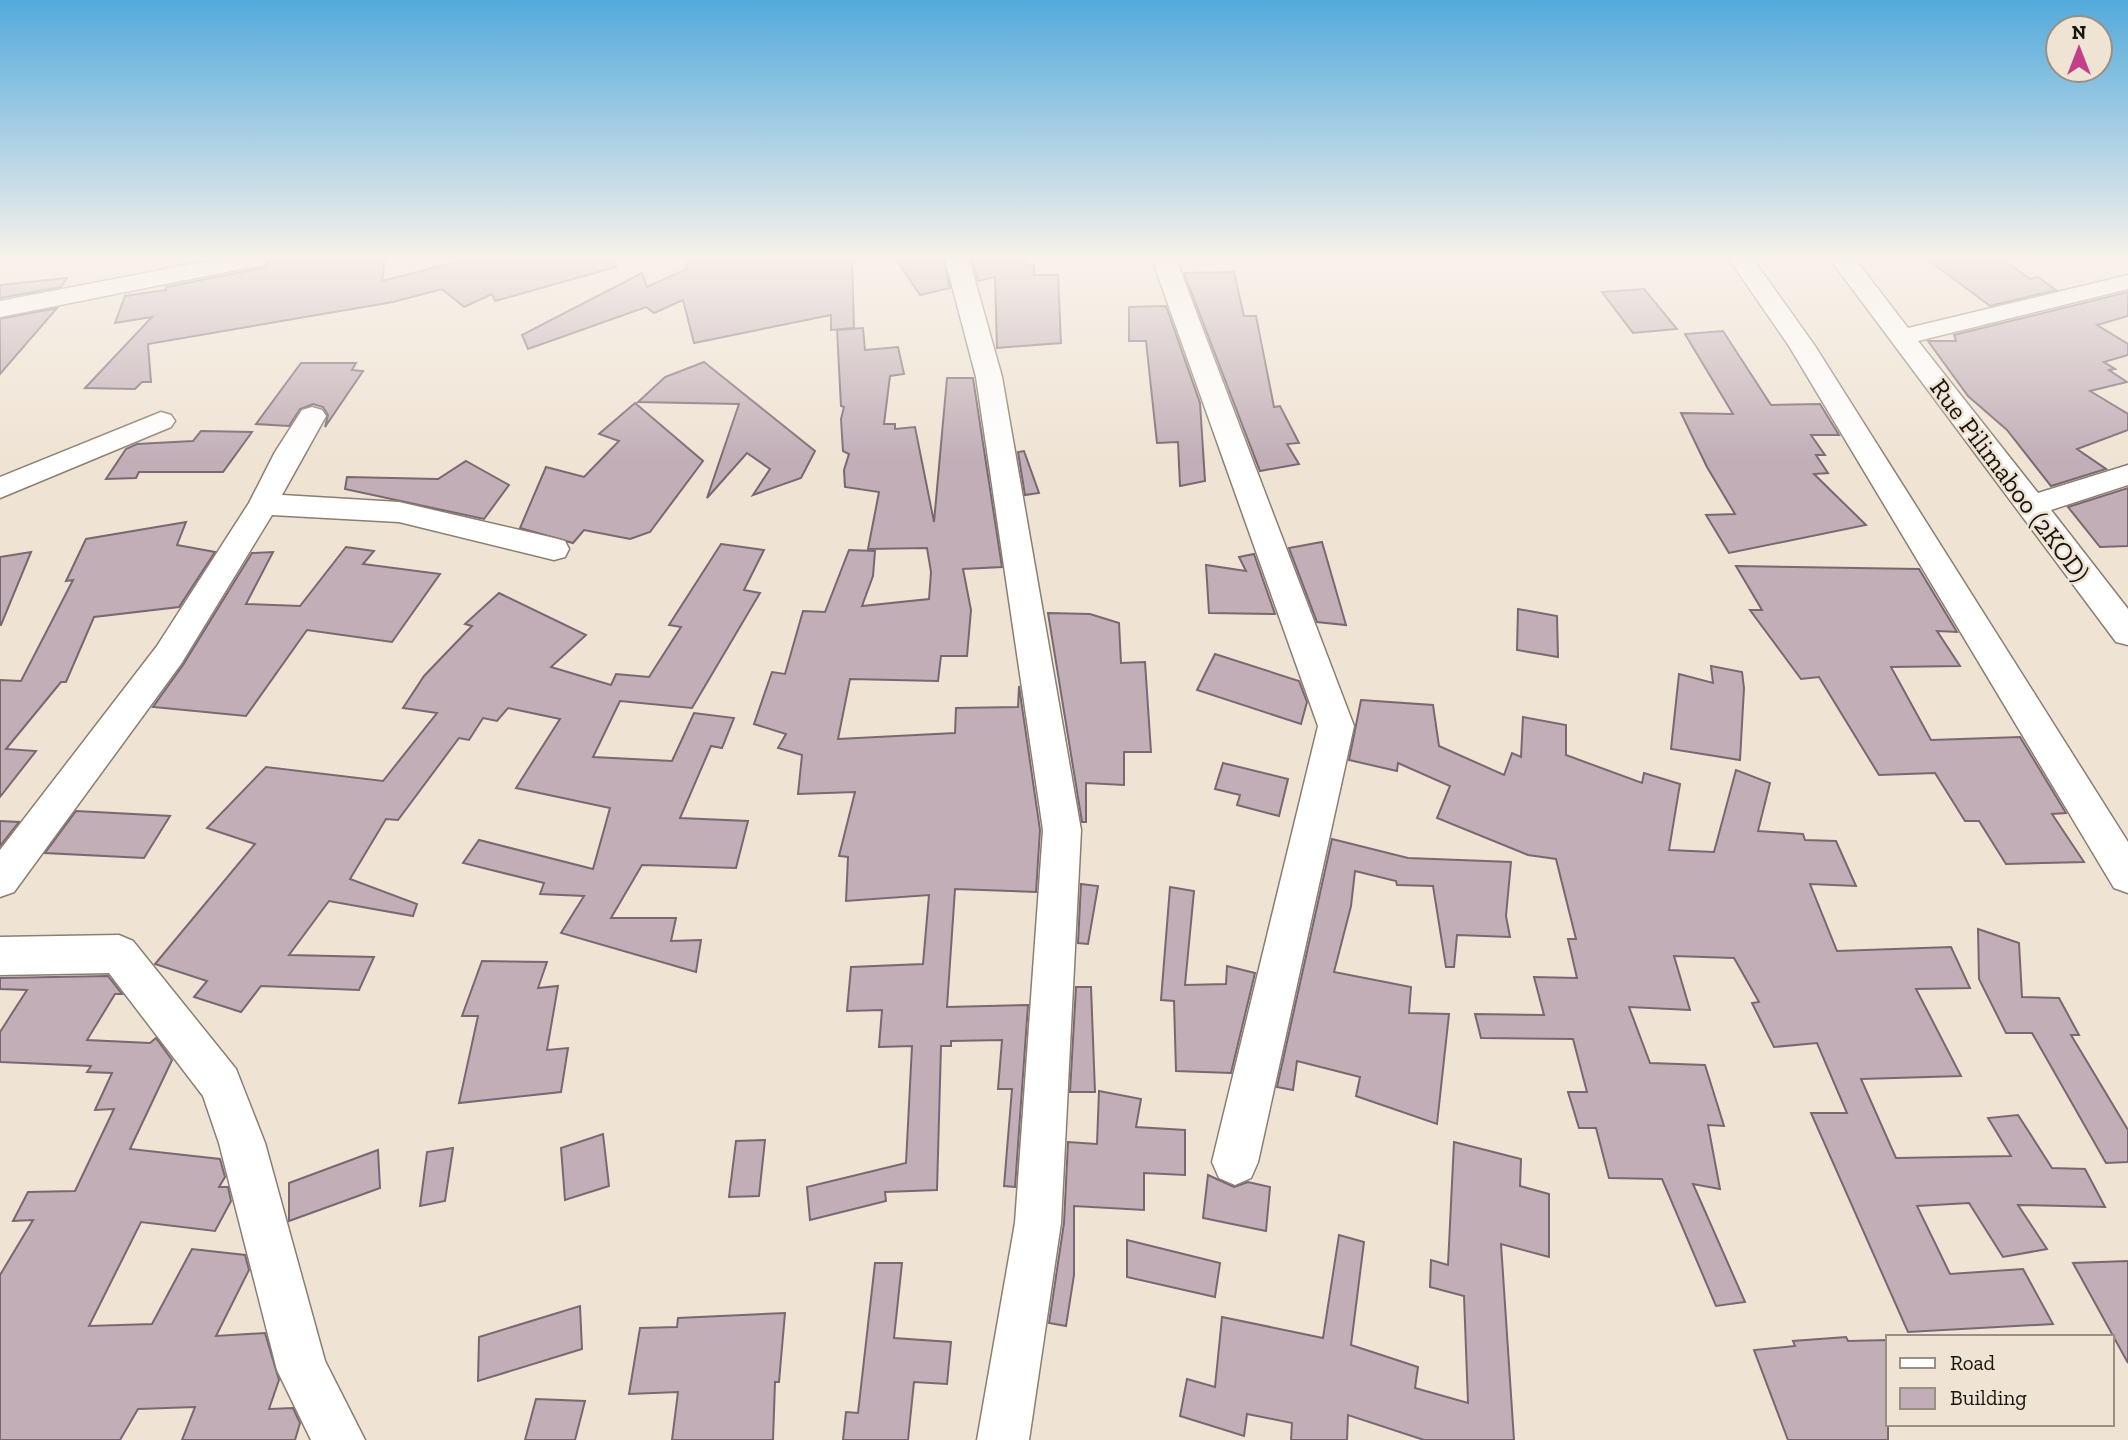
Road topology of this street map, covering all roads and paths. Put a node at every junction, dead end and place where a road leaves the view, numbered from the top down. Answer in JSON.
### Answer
{"nodes":[{"id":1,"x":975,"y":326,"type":"edge"},
{"id":2,"x":1189,"y":326,"type":"edge"},
{"id":3,"x":1788,"y":326,"type":"edge"},
{"id":4,"x":1893,"y":326,"type":"edge"},
{"id":5,"x":1946,"y":326,"type":"edge"},
{"id":6,"x":1901,"y":337,"type":"junction"},
{"id":7,"x":312,"y":416,"type":"dead end"},
{"id":8,"x":161,"y":421,"type":"dead end"},
{"id":9,"x":2128,"y":475,"type":"edge"},
{"id":10,"x":0,"y":488,"type":"edge"},
{"id":11,"x":263,"y":504,"type":"junction"},
{"id":12,"x":2031,"y":506,"type":"junction"},
{"id":13,"x":554,"y":549,"type":"dead end"},
{"id":14,"x":2128,"y":634,"type":"edge"},
{"id":15,"x":2128,"y":876,"type":"edge"},
{"id":16,"x":0,"y":880,"type":"edge"},
{"id":17,"x":0,"y":956,"type":"edge"},
{"id":18,"x":1235,"y":1162,"type":"dead end"},
{"id":19,"x":339,"y":1440,"type":"edge"},
{"id":20,"x":1003,"y":1440,"type":"edge"}],
"edges":[{"from":1,"to":20,"type":"street"},
{"from":2,"to":18,"type":"street"},
{"from":3,"to":15,"type":"street"},
{"from":4,"to":6,"type":"street","name":"Rue Pilimaboo (2KOD)"},
{"from":5,"to":6,"type":"street"},
{"from":6,"to":12,"type":"street","name":"Rue Pilimaboo (2KOD)"},
{"from":7,"to":11,"type":"street"},
{"from":8,"to":10,"type":"street"},
{"from":9,"to":12,"type":"street"},
{"from":11,"to":13,"type":"street"},
{"from":11,"to":16,"type":"street"},
{"from":12,"to":14,"type":"street","name":"Rue Pilimaboo (2KOD)"},
{"from":17,"to":19,"type":"street"}]}
